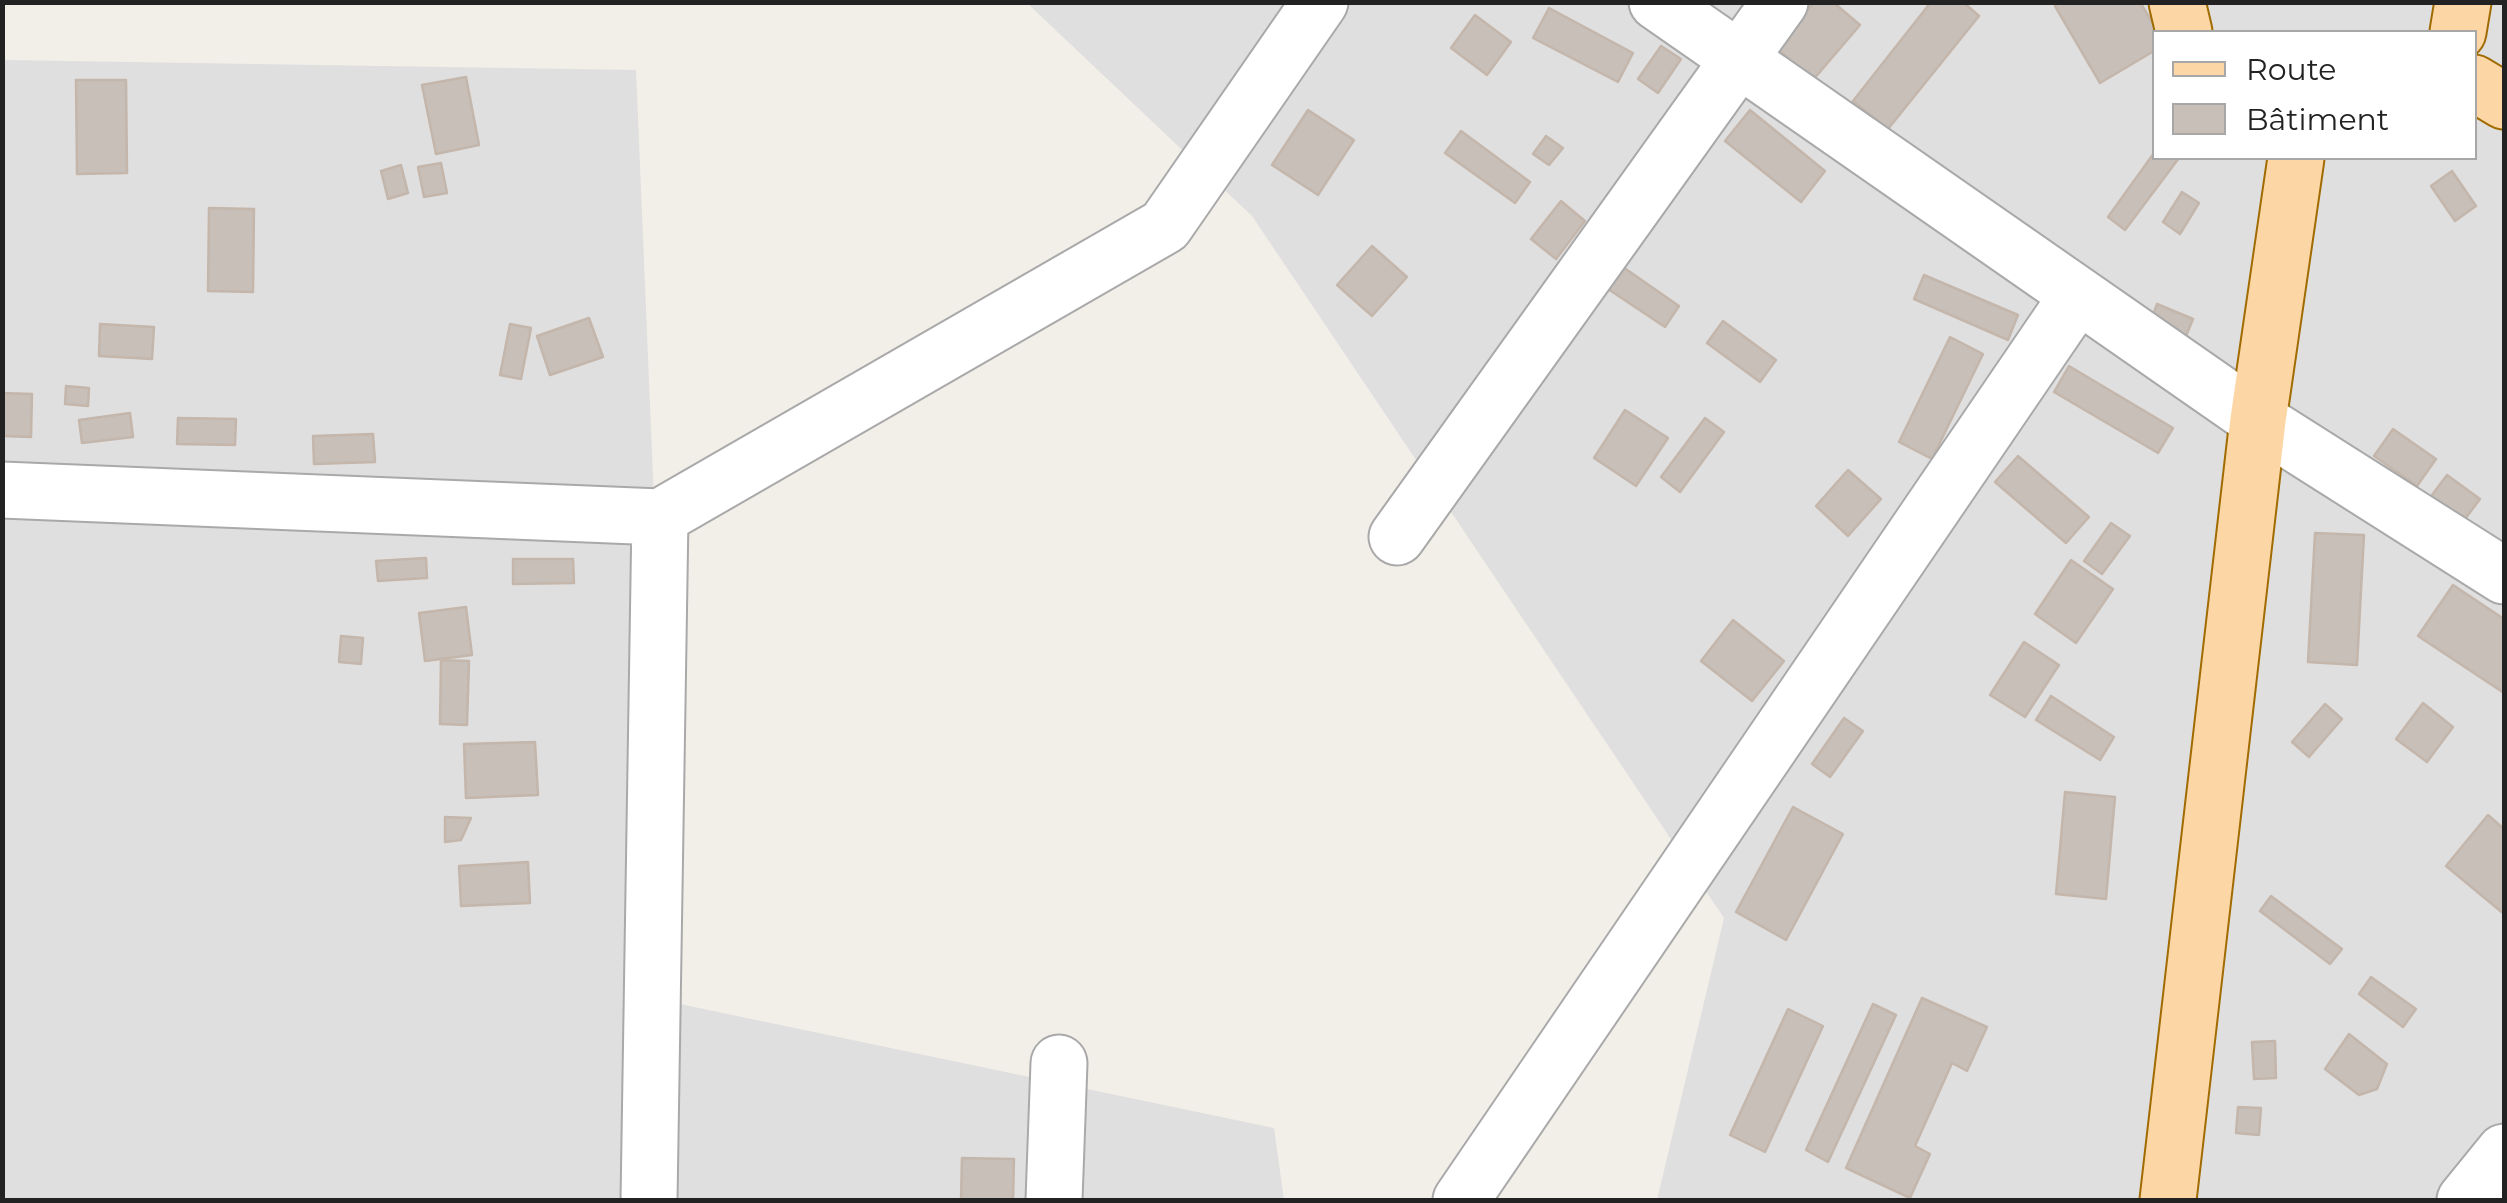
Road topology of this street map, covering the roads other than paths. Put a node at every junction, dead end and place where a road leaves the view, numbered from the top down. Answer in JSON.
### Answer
{"nodes":[{"id":1,"x":1320,"y":2,"type":"edge"},
{"id":2,"x":1657,"y":2,"type":"edge"},
{"id":3,"x":1780,"y":2,"type":"edge"},
{"id":4,"x":2177,"y":2,"type":"edge"},
{"id":5,"x":2463,"y":2,"type":"edge"},
{"id":6,"x":2184,"y":30,"type":"edge"},
{"id":7,"x":2458,"y":30,"type":"edge"},
{"id":8,"x":1739,"y":59,"type":"junction"},
{"id":9,"x":2477,"y":86,"type":"edge"},
{"id":10,"x":2504,"y":101,"type":"edge"},
{"id":11,"x":2296,"y":160,"type":"edge"},
{"id":12,"x":2078,"y":296,"type":"junction"},
{"id":13,"x":2258,"y":420,"type":"junction"},
{"id":14,"x":2,"y":490,"type":"edge"},
{"id":15,"x":660,"y":517,"type":"junction"},
{"id":16,"x":1396,"y":537,"type":"dead end"},
{"id":17,"x":2504,"y":576,"type":"edge"},
{"id":18,"x":1059,"y":1063,"type":"dead end"},
{"id":19,"x":2504,"y":1152,"type":"edge"},
{"id":20,"x":649,"y":1200,"type":"edge"},
{"id":21,"x":1054,"y":1200,"type":"edge"},
{"id":22,"x":1462,"y":1200,"type":"edge"},
{"id":23,"x":2168,"y":1200,"type":"edge"},
{"id":24,"x":2464,"y":1200,"type":"edge"}],
"edges":[{"from":1,"to":15,"type":"street"},
{"from":2,"to":8,"type":"street"},
{"from":3,"to":8,"type":"street"},
{"from":4,"to":6,"type":"main road"},
{"from":5,"to":7,"type":"main road"},
{"from":8,"to":12,"type":"street"},
{"from":8,"to":16,"type":"street"},
{"from":9,"to":10,"type":"main road"},
{"from":11,"to":13,"type":"main road"},
{"from":12,"to":13,"type":"street"},
{"from":12,"to":22,"type":"street"},
{"from":13,"to":17,"type":"street"},
{"from":13,"to":23,"type":"main road"},
{"from":14,"to":15,"type":"street"},
{"from":15,"to":20,"type":"street"},
{"from":18,"to":21,"type":"street"},
{"from":19,"to":24,"type":"street"}]}
